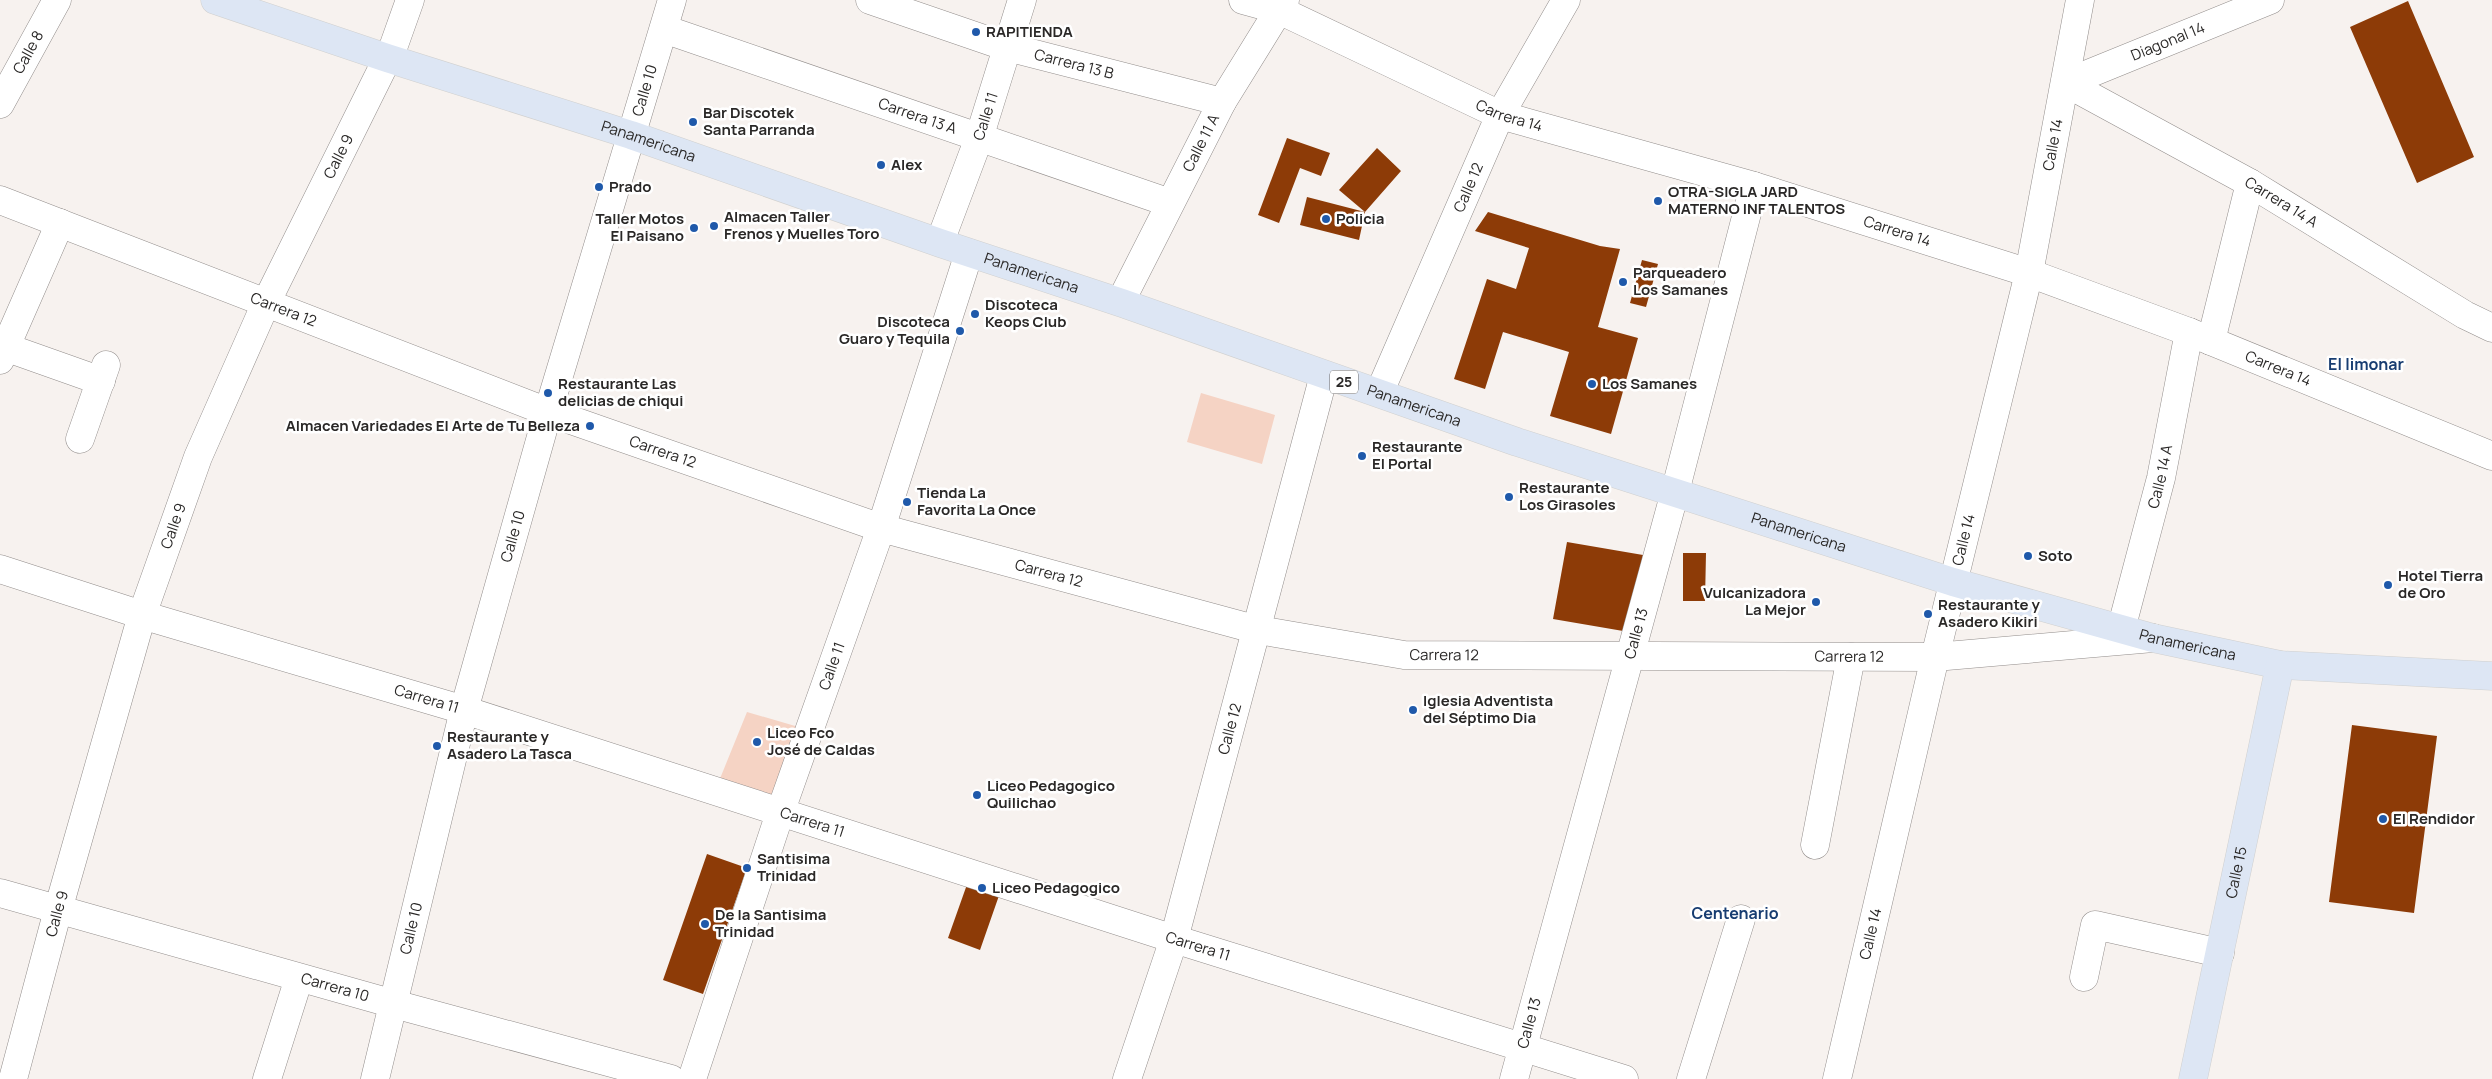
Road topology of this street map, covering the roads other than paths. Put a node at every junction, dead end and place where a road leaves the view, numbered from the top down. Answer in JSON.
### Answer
{"nodes":[{"id":1,"x":57,"y":0,"type":"edge"},
{"id":2,"x":215,"y":0,"type":"edge"},
{"id":3,"x":259,"y":0,"type":"edge"},
{"id":4,"x":410,"y":0,"type":"edge"},
{"id":5,"x":672,"y":0,"type":"edge"},
{"id":6,"x":870,"y":0,"type":"edge"},
{"id":7,"x":1022,"y":0,"type":"edge"},
{"id":8,"x":1243,"y":0,"type":"edge"},
{"id":9,"x":1566,"y":0,"type":"edge"},
{"id":10,"x":2270,"y":0,"type":"edge"},
{"id":11,"x":2073,"y":2,"type":"edge"},
{"id":12,"x":1282,"y":5,"type":"edge"},
{"id":13,"x":664,"y":29,"type":"junction"},
{"id":14,"x":1007,"y":47,"type":"junction"},
{"id":15,"x":390,"y":52,"type":"junction"},
{"id":16,"x":2066,"y":83,"type":"junction"},
{"id":17,"x":1222,"y":102,"type":"junction"},
{"id":18,"x":0,"y":104,"type":"edge"},
{"id":19,"x":1500,"y":115,"type":"junction"},
{"id":20,"x":633,"y":128,"type":"junction"},
{"id":21,"x":979,"y":138,"type":"junction"},
{"id":22,"x":2250,"y":183,"type":"junction"},
{"id":23,"x":1754,"y":186,"type":"junction"},
{"id":24,"x":0,"y":200,"type":"edge"},
{"id":25,"x":1170,"y":203,"type":"junction"},
{"id":26,"x":60,"y":223,"type":"junction"},
{"id":27,"x":944,"y":231,"type":"junction"},
{"id":28,"x":969,"y":252,"type":"junction"},
{"id":29,"x":2029,"y":273,"type":"junction"},
{"id":30,"x":1126,"y":291,"type":"junction"},
{"id":31,"x":266,"y":303,"type":"junction"},
{"id":32,"x":2492,"y":328,"type":"edge"},
{"id":33,"x":2200,"y":337,"type":"junction"},
{"id":34,"x":3,"y":353,"type":"edge"},
{"id":35,"x":1324,"y":375,"type":"junction"},
{"id":36,"x":1384,"y":382,"type":"junction"},
{"id":37,"x":548,"y":412,"type":"junction"},
{"id":38,"x":80,"y":439,"type":"dead end"},
{"id":39,"x":2492,"y":456,"type":"edge"},
{"id":40,"x":1677,"y":485,"type":"junction"},
{"id":41,"x":881,"y":528,"type":"junction"},
{"id":42,"x":0,"y":569,"type":"edge"},
{"id":43,"x":1955,"y":576,"type":"junction"},
{"id":44,"x":142,"y":616,"type":"junction"},
{"id":45,"x":2124,"y":618,"type":"junction"},
{"id":46,"x":1258,"y":630,"type":"junction"},
{"id":47,"x":2153,"y":638,"type":"junction"},
{"id":48,"x":1632,"y":654,"type":"junction"},
{"id":49,"x":1936,"y":657,"type":"junction"},
{"id":50,"x":1851,"y":658,"type":"junction"},
{"id":51,"x":2492,"y":663,"type":"edge"},
{"id":52,"x":2280,"y":665,"type":"junction"},
{"id":53,"x":2492,"y":676,"type":"edge"},
{"id":54,"x":464,"y":710,"type":"junction"},
{"id":55,"x":780,"y":813,"type":"junction"},
{"id":56,"x":1815,"y":845,"type":"dead end"},
{"id":57,"x":0,"y":893,"type":"edge"},
{"id":58,"x":58,"y":910,"type":"junction"},
{"id":59,"x":1741,"y":919,"type":"dead end"},
{"id":60,"x":1174,"y":940,"type":"junction"},
{"id":61,"x":2220,"y":953,"type":"junction"},
{"id":62,"x":2084,"y":977,"type":"dead end"},
{"id":63,"x":299,"y":978,"type":"junction"},
{"id":64,"x":394,"y":1004,"type":"junction"},
{"id":65,"x":1522,"y":1048,"type":"junction"},
{"id":66,"x":13,"y":1079,"type":"edge"},
{"id":67,"x":268,"y":1079,"type":"edge"},
{"id":68,"x":375,"y":1079,"type":"edge"},
{"id":69,"x":670,"y":1079,"type":"edge"},
{"id":70,"x":692,"y":1079,"type":"edge"},
{"id":71,"x":1127,"y":1079,"type":"edge"},
{"id":72,"x":1514,"y":1079,"type":"edge"},
{"id":73,"x":1624,"y":1079,"type":"edge"},
{"id":74,"x":1691,"y":1079,"type":"edge"},
{"id":75,"x":1837,"y":1079,"type":"edge"},
{"id":76,"x":2193,"y":1079,"type":"edge"}],
"edges":[{"from":1,"to":18,"type":"street","name":"Calle 8"},
{"from":2,"to":15,"type":"main road","name":"Panamericana","number":"25"},
{"from":3,"to":15,"type":"main road","name":"Panamericana","number":"25"},
{"from":4,"to":15,"type":"street","name":"Calle 9"},
{"from":5,"to":13,"type":"street","name":"Calle 10"},
{"from":6,"to":14,"type":"street","name":"Carrera 13 B"},
{"from":7,"to":14,"type":"street","name":"Calle 11"},
{"from":8,"to":12,"type":"street","name":"Carrera 14"},
{"from":9,"to":19,"type":"street","name":"Calle 12"},
{"from":10,"to":16,"type":"street","name":"Diagonal 14"},
{"from":11,"to":16,"type":"street","name":"Calle 14"},
{"from":12,"to":17,"type":"street","name":"Calle 11 A"},
{"from":12,"to":19,"type":"street","name":"Carrera 14"},
{"from":13,"to":20,"type":"street","name":"Calle 10"},
{"from":13,"to":21,"type":"street","name":"Carrera 13 A"},
{"from":14,"to":17,"type":"street","name":"Carrera 13 B"},
{"from":14,"to":21,"type":"street","name":"Calle 11"},
{"from":15,"to":20,"type":"main road","name":"Panamericana","number":"25"},
{"from":15,"to":31,"type":"street","name":"Calle 9"},
{"from":16,"to":22,"type":"street","name":"Carrera 14 A"},
{"from":16,"to":29,"type":"street","name":"Calle 14"},
{"from":17,"to":25,"type":"street","name":"Calle 11 A"},
{"from":19,"to":23,"type":"street","name":"Carrera 14"},
{"from":19,"to":36,"type":"street","name":"Calle 12"},
{"from":20,"to":27,"type":"main road","name":"Panamericana","number":"25"},
{"from":20,"to":28,"type":"main road","name":"Panamericana","number":"25"},
{"from":20,"to":37,"type":"street","name":"Calle 10"},
{"from":21,"to":25,"type":"street","name":"Carrera 13 A"},
{"from":21,"to":27,"type":"street","name":"Calle 11"},
{"from":22,"to":32,"type":"street","name":"Carrera 14 A"},
{"from":22,"to":33,"type":"street","name":"Calle 14 A"},
{"from":23,"to":29,"type":"street","name":"Carrera 14"},
{"from":23,"to":40,"type":"street","name":"Calle 13"},
{"from":24,"to":26,"type":"street","name":"Carrera 12"},
{"from":25,"to":30,"type":"street","name":"Calle 11 A"},
{"from":26,"to":31,"type":"street","name":"Carrera 12"},
{"from":26,"to":34,"type":"street"},
{"from":27,"to":30,"type":"main road","name":"Panamericana","number":"25"},
{"from":28,"to":35,"type":"main road","name":"Panamericana","number":"25"},
{"from":28,"to":41,"type":"street","name":"Calle 11"},
{"from":29,"to":33,"type":"street","name":"Carrera 14"},
{"from":29,"to":43,"type":"street","name":"Calle 14"},
{"from":30,"to":36,"type":"main road","name":"Panamericana","number":"25"},
{"from":31,"to":37,"type":"street","name":"Carrera 12"},
{"from":31,"to":44,"type":"street","name":"Calle 9"},
{"from":33,"to":39,"type":"street","name":"Carrera 14"},
{"from":33,"to":45,"type":"street","name":"Calle 14 A"},
{"from":34,"to":38,"type":"street"},
{"from":35,"to":40,"type":"main road","name":"Panamericana","number":"25"},
{"from":35,"to":46,"type":"street","name":"Calle 12"},
{"from":36,"to":40,"type":"main road","name":"Panamericana","number":"25"},
{"from":37,"to":41,"type":"street","name":"Carrera 12"},
{"from":37,"to":54,"type":"street","name":"Calle 10"},
{"from":40,"to":43,"type":"main road","name":"Panamericana","number":"25"},
{"from":40,"to":48,"type":"street","name":"Calle 13"},
{"from":41,"to":46,"type":"street","name":"Carrera 12"},
{"from":41,"to":55,"type":"street","name":"Calle 11"},
{"from":42,"to":44,"type":"street","name":"Carrera 11"},
{"from":43,"to":45,"type":"main road","name":"Panamericana","number":"25"},
{"from":43,"to":47,"type":"main road","name":"Panamericana","number":"25"},
{"from":43,"to":49,"type":"street","name":"Calle 14"},
{"from":44,"to":54,"type":"street","name":"Carrera 11"},
{"from":44,"to":58,"type":"street","name":"Calle 9"},
{"from":45,"to":51,"type":"main road","name":"Panamericana","number":"25"},
{"from":46,"to":48,"type":"street","name":"Carrera 12"},
{"from":46,"to":60,"type":"street","name":"Calle 12"},
{"from":47,"to":49,"type":"street","name":"Carrera 12"},
{"from":47,"to":52,"type":"main road","name":"Panamericana","number":"25"},
{"from":48,"to":50,"type":"street","name":"Carrera 12"},
{"from":48,"to":65,"type":"street","name":"Calle 13"},
{"from":49,"to":50,"type":"street","name":"Carrera 12"},
{"from":49,"to":75,"type":"street","name":"Calle 14"},
{"from":50,"to":56,"type":"street"},
{"from":52,"to":53,"type":"main road","name":"Panamericana","number":"25"},
{"from":52,"to":61,"type":"main road","name":"Calle 15"},
{"from":54,"to":55,"type":"street","name":"Carrera 11"},
{"from":54,"to":64,"type":"street","name":"Calle 10"},
{"from":55,"to":60,"type":"street","name":"Carrera 11"},
{"from":55,"to":70,"type":"street","name":"Calle 11"},
{"from":57,"to":58,"type":"street","name":"Carrera 10"},
{"from":58,"to":63,"type":"street","name":"Carrera 10"},
{"from":58,"to":66,"type":"street","name":"Calle 9"},
{"from":59,"to":74,"type":"street"},
{"from":60,"to":65,"type":"street","name":"Carrera 11"},
{"from":60,"to":71,"type":"street","name":"Calle 12"},
{"from":61,"to":62,"type":"street"},
{"from":61,"to":76,"type":"main road","name":"Calle 15"},
{"from":63,"to":64,"type":"street","name":"Carrera 10"},
{"from":63,"to":67,"type":"street"},
{"from":64,"to":68,"type":"street","name":"Calle 10"},
{"from":64,"to":69,"type":"street","name":"Carrera 10"},
{"from":65,"to":72,"type":"street","name":"Calle 13"},
{"from":65,"to":73,"type":"street","name":"Carrera 11"}]}
